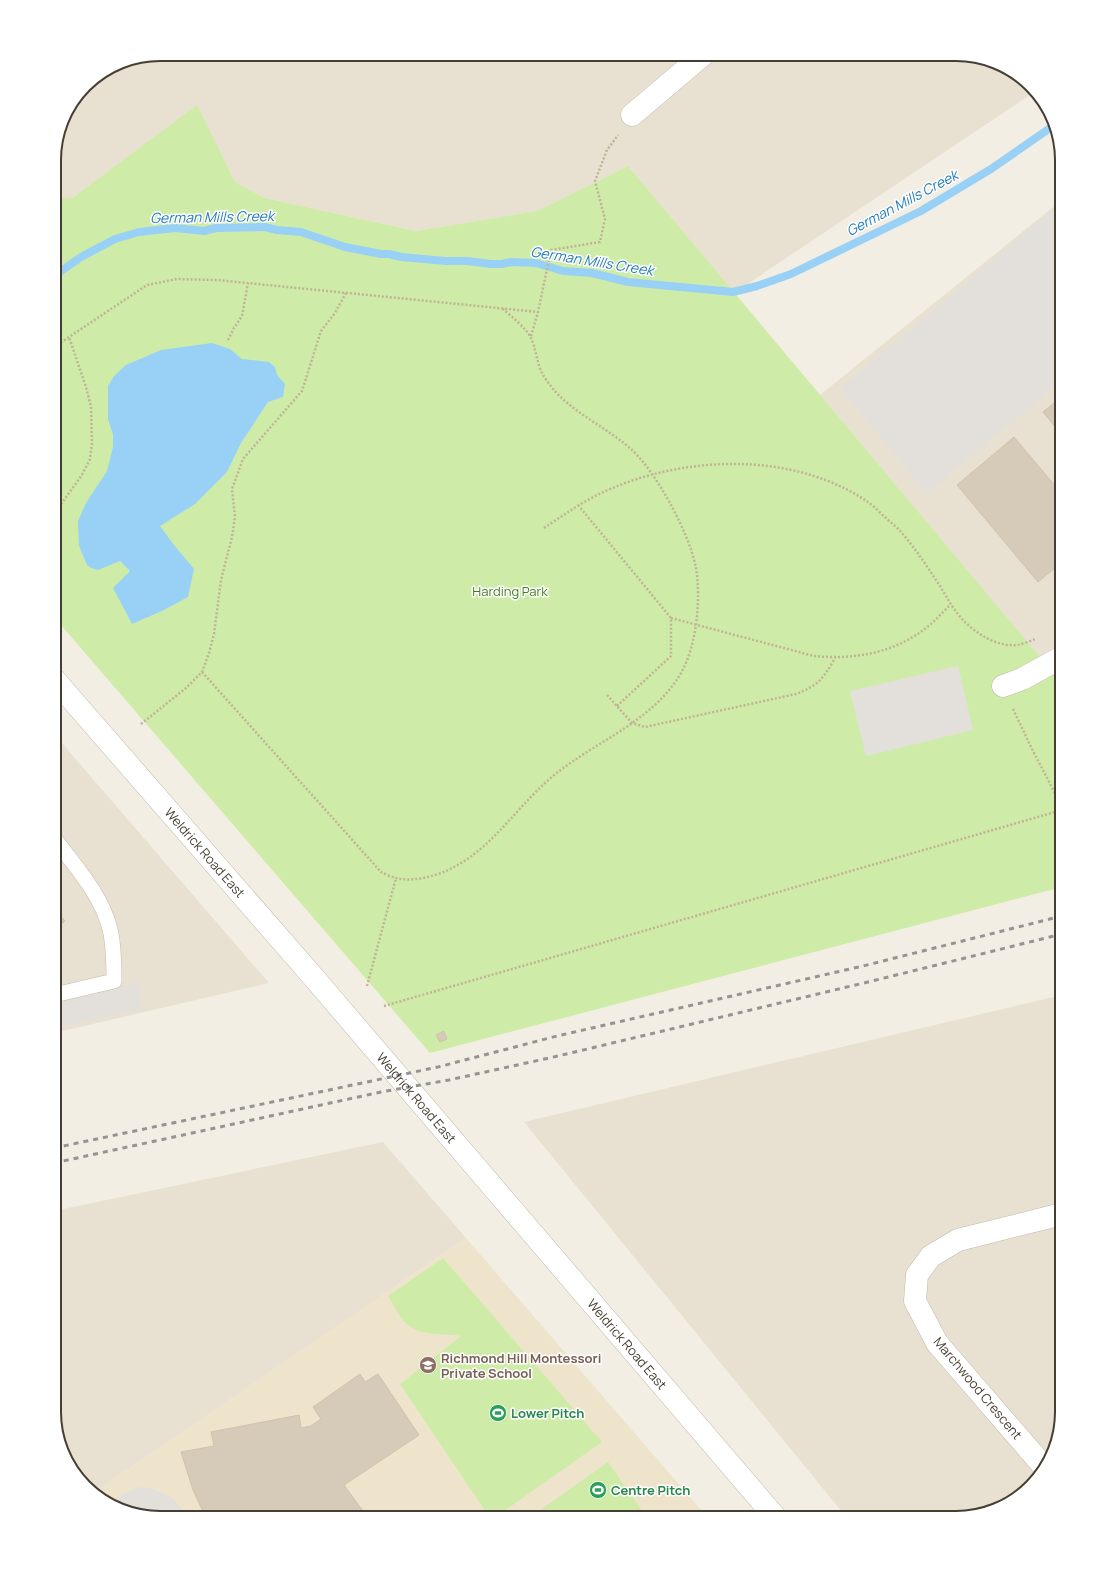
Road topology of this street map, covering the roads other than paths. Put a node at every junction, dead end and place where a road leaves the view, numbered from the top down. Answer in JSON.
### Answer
{"nodes":[{"id":1,"x":696,"y":61,"type":"edge"},
{"id":2,"x":632,"y":115,"type":"road end"},
{"id":3,"x":1055,"y":661,"type":"edge"},
{"id":4,"x":1003,"y":686,"type":"road end"},
{"id":5,"x":61,"y":687,"type":"edge"},
{"id":6,"x":61,"y":847,"type":"edge"},
{"id":7,"x":61,"y":993,"type":"edge"},
{"id":8,"x":1055,"y":1216,"type":"edge"},
{"id":9,"x":1041,"y":1463,"type":"edge"},
{"id":10,"x":770,"y":1511,"type":"edge"}],
"edges":[{"from":1,"to":2,"type":"street"},
{"from":3,"to":4,"type":"street"},
{"from":5,"to":10,"type":"street","name":"Weldrick Road East"},
{"from":6,"to":7,"type":"lane"},
{"from":8,"to":9,"type":"street","name":"Marchwood Crescent"}]}
